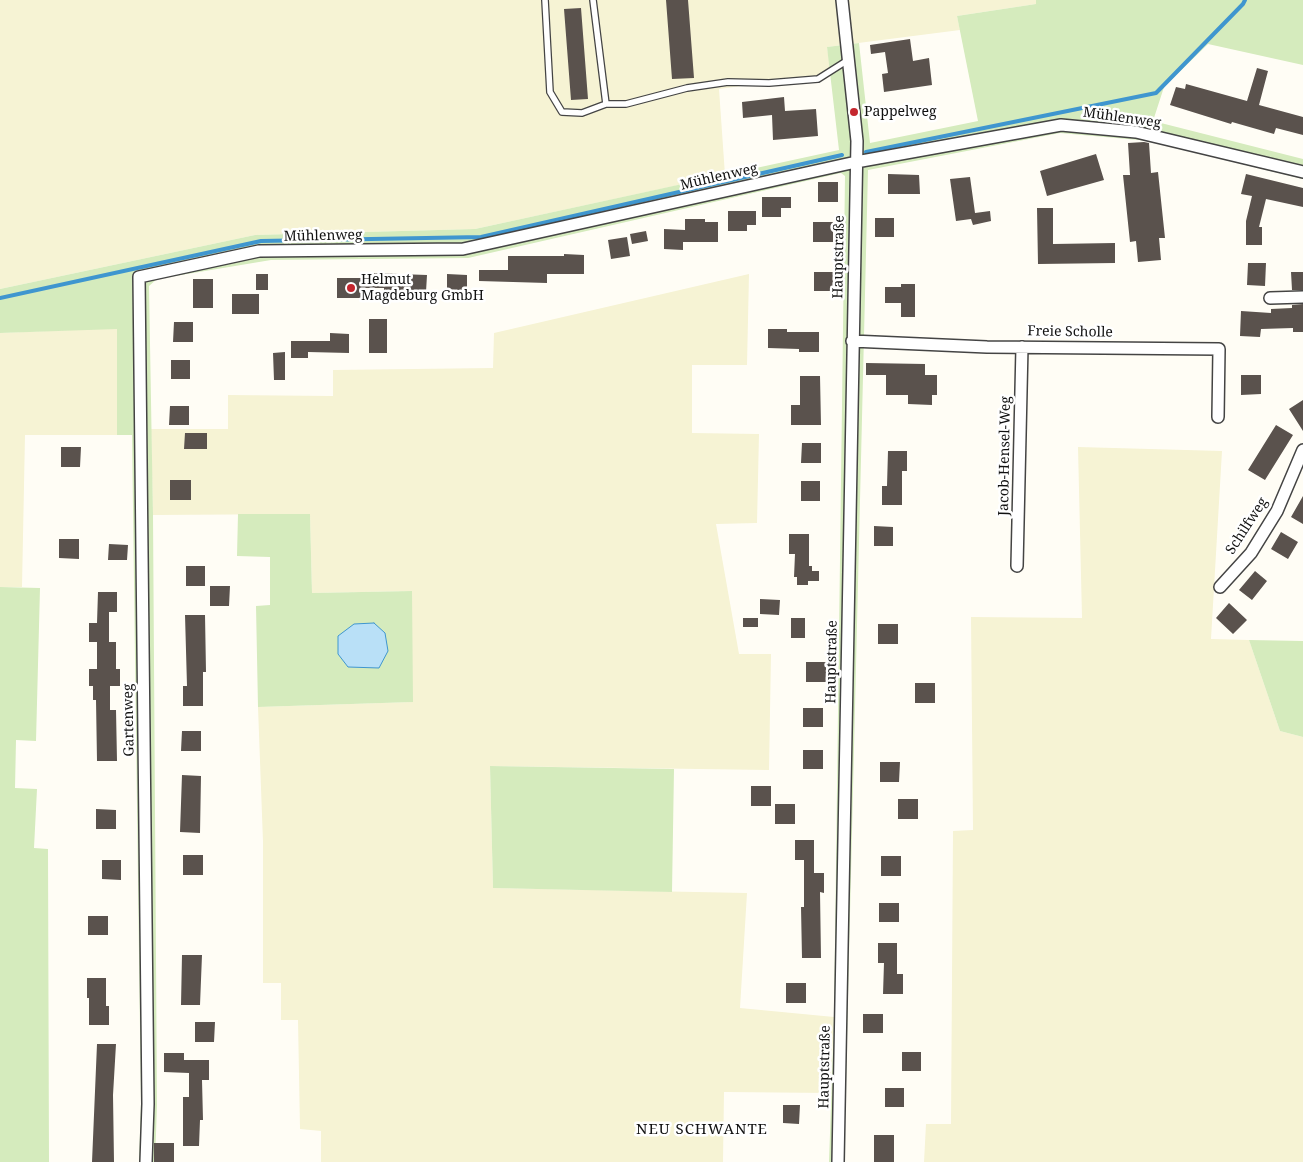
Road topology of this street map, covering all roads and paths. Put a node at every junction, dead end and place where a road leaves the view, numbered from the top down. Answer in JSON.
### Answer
{"nodes":[{"id":1,"x":545,"y":0,"type":"edge"},
{"id":2,"x":593,"y":0,"type":"edge"},
{"id":3,"x":842,"y":0,"type":"edge"},
{"id":4,"x":848,"y":60,"type":"junction"},
{"id":5,"x":606,"y":104,"type":"junction"},
{"id":6,"x":856,"y":162,"type":"junction"},
{"id":7,"x":1303,"y":172,"type":"edge"},
{"id":8,"x":139,"y":277,"type":"joint"},
{"id":9,"x":1270,"y":298,"type":"dead end"},
{"id":10,"x":1303,"y":298,"type":"edge"},
{"id":11,"x":852,"y":341,"type":"junction"},
{"id":12,"x":1022,"y":347,"type":"junction"},
{"id":13,"x":1218,"y":417,"type":"dead end"},
{"id":14,"x":1303,"y":450,"type":"edge"},
{"id":15,"x":1017,"y":566,"type":"dead end"},
{"id":16,"x":1220,"y":587,"type":"dead end"},
{"id":17,"x":146,"y":1162,"type":"edge"},
{"id":18,"x":838,"y":1162,"type":"edge"}],
"edges":[{"from":1,"to":5,"type":"lane"},
{"from":2,"to":5,"type":"lane"},
{"from":3,"to":4,"type":"street"},
{"from":4,"to":5,"type":"lane"},
{"from":4,"to":6,"type":"street"},
{"from":6,"to":7,"type":"street","name":"Mühlenweg"},
{"from":6,"to":8,"type":"street","name":"Mühlenweg"},
{"from":6,"to":11,"type":"street","name":"Hauptstraße"},
{"from":8,"to":17,"type":"street","name":"Gartenweg"},
{"from":9,"to":10,"type":"street"},
{"from":11,"to":12,"type":"street","name":"Freie Scholle"},
{"from":11,"to":18,"type":"street","name":"Hauptstraße"},
{"from":12,"to":13,"type":"street","name":"Freie Scholle"},
{"from":12,"to":15,"type":"street","name":"Jacob-Hensel-Weg"},
{"from":14,"to":16,"type":"street","name":"Schilfweg"}]}
